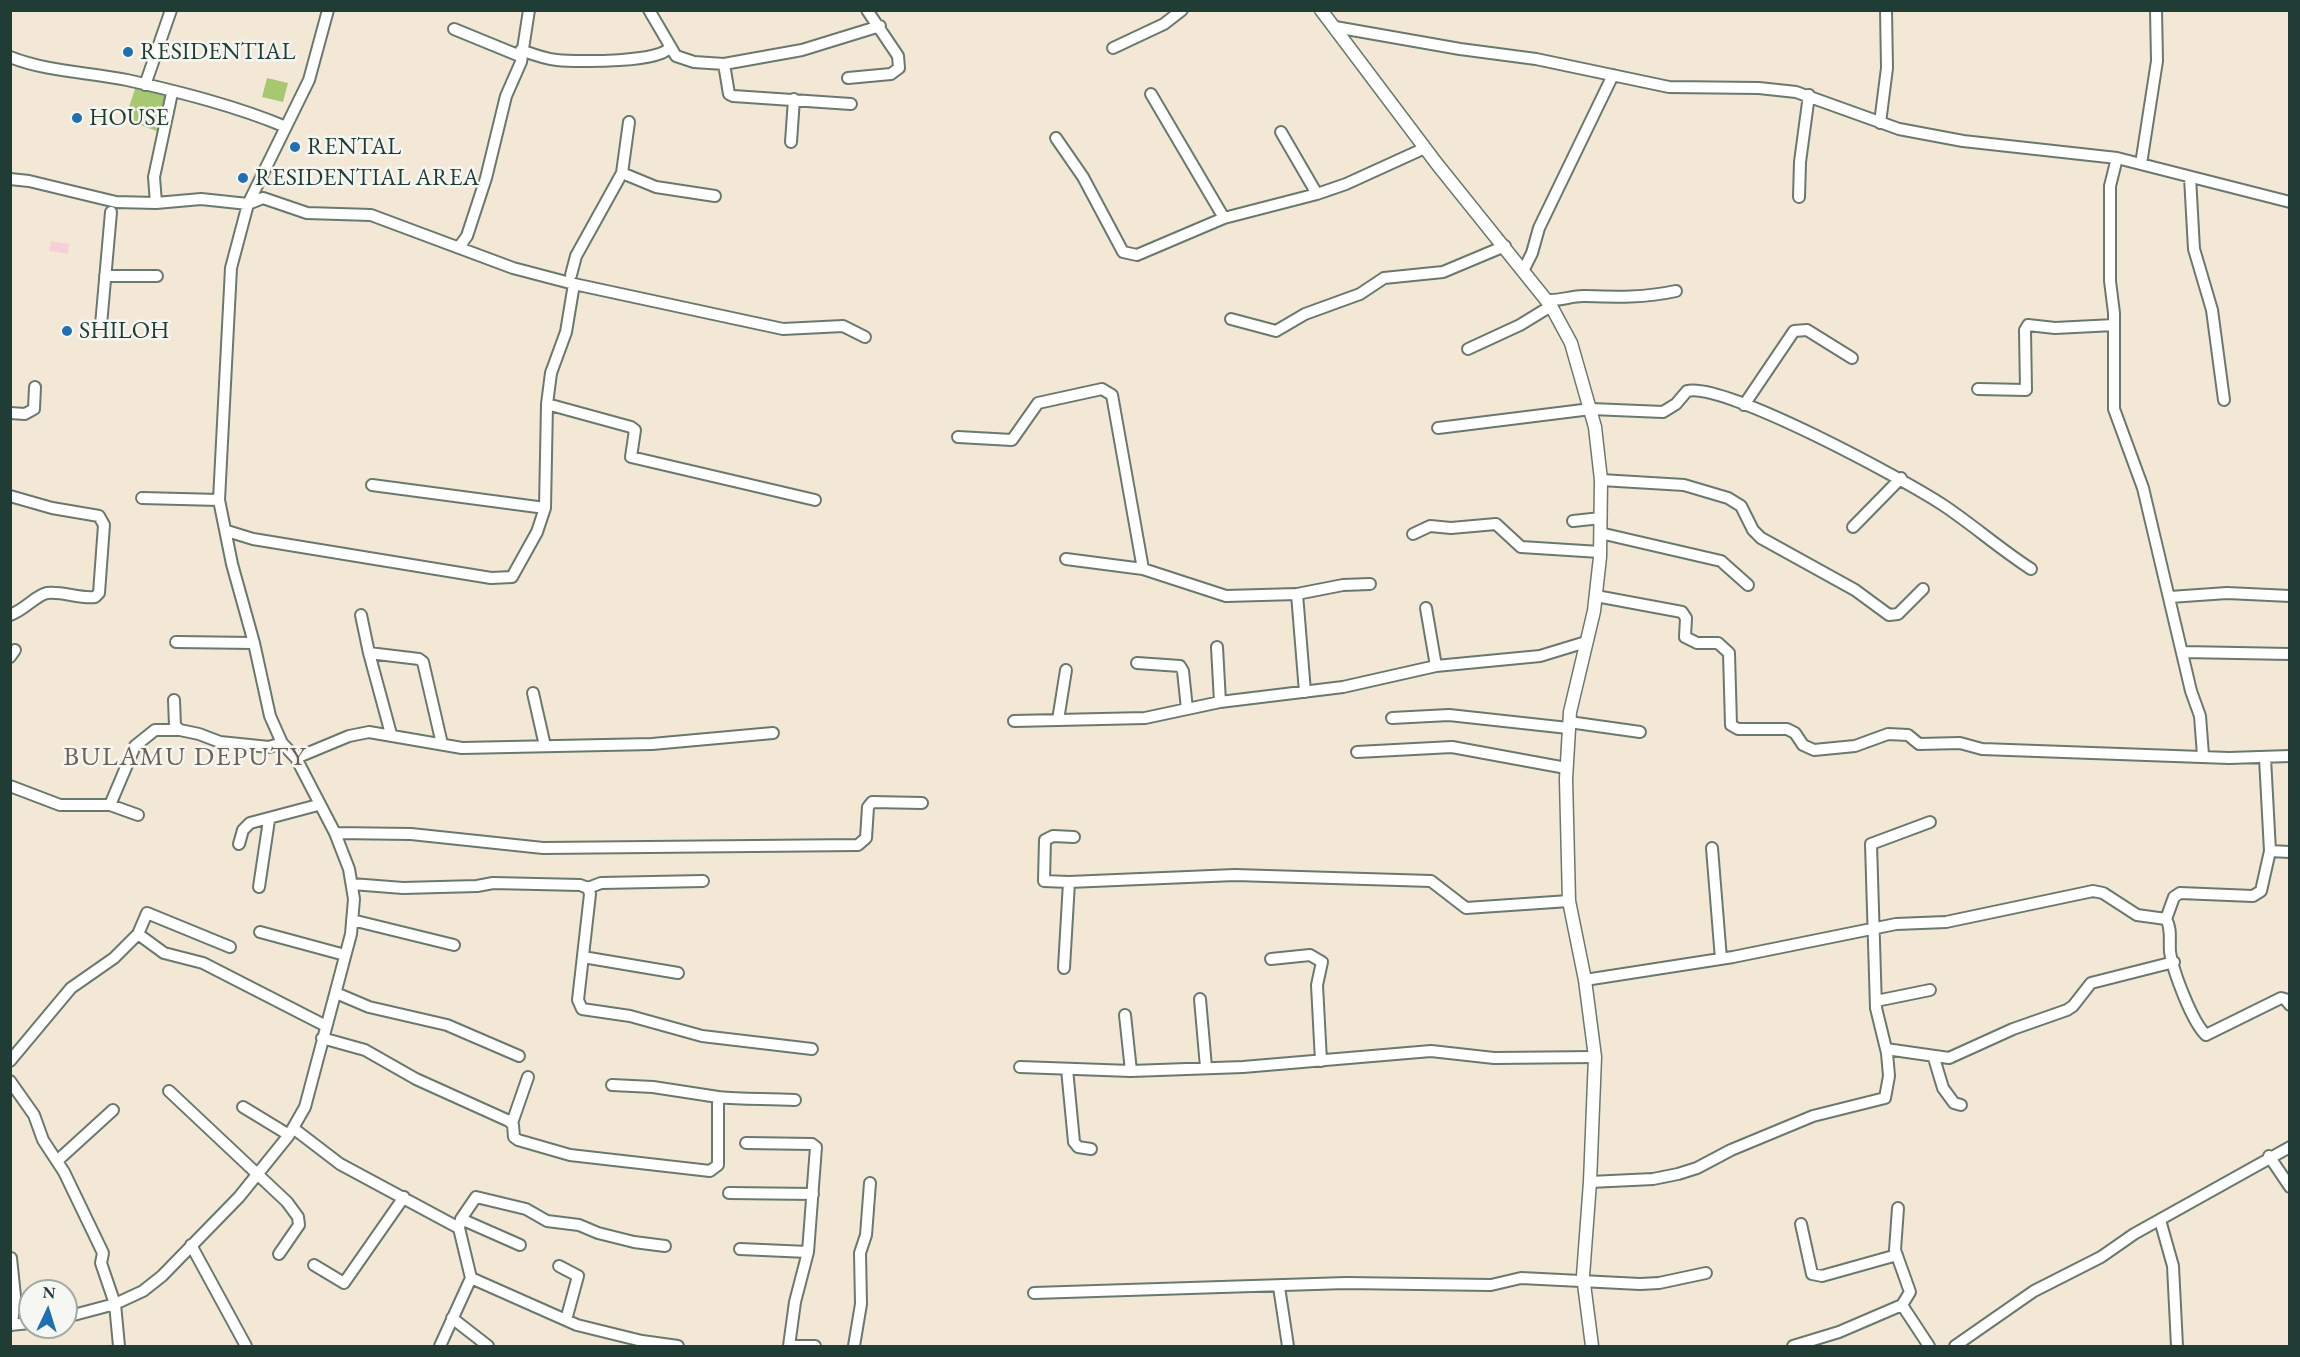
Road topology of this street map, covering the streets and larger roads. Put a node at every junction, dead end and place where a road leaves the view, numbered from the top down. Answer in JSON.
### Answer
{"nodes":[{"id":1,"x":171,"y":10,"type":"edge"},
{"id":2,"x":328,"y":10,"type":"edge"},
{"id":3,"x":529,"y":10,"type":"edge"},
{"id":4,"x":649,"y":10,"type":"edge"},
{"id":5,"x":867,"y":10,"type":"edge"},
{"id":6,"x":1182,"y":10,"type":"edge"},
{"id":7,"x":1321,"y":10,"type":"edge"},
{"id":8,"x":1886,"y":10,"type":"edge"},
{"id":9,"x":2156,"y":10,"type":"edge"},
{"id":10,"x":880,"y":26,"type":"junction"},
{"id":11,"x":1335,"y":27,"type":"junction"},
{"id":12,"x":454,"y":29,"type":"dead end"},
{"id":13,"x":670,"y":46,"type":"junction"},
{"id":14,"x":1113,"y":48,"type":"dead end"},
{"id":15,"x":520,"y":53,"type":"junction"},
{"id":16,"x":10,"y":57,"type":"edge"},
{"id":17,"x":724,"y":64,"type":"junction"},
{"id":18,"x":1613,"y":75,"type":"junction"},
{"id":19,"x":848,"y":78,"type":"dead end"},
{"id":20,"x":145,"y":85,"type":"junction"},
{"id":21,"x":172,"y":93,"type":"junction"},
{"id":22,"x":1151,"y":94,"type":"dead end"},
{"id":23,"x":1809,"y":95,"type":"junction"},
{"id":24,"x":794,"y":99,"type":"junction"},
{"id":25,"x":851,"y":104,"type":"dead end"},
{"id":26,"x":629,"y":122,"type":"dead end"},
{"id":27,"x":1880,"y":123,"type":"junction"},
{"id":28,"x":286,"y":127,"type":"junction"},
{"id":29,"x":1281,"y":132,"type":"dead end"},
{"id":30,"x":1056,"y":138,"type":"dead end"},
{"id":31,"x":791,"y":142,"type":"dead end"},
{"id":32,"x":1425,"y":148,"type":"junction"},
{"id":33,"x":2117,"y":158,"type":"junction"},
{"id":34,"x":2141,"y":164,"type":"junction"},
{"id":35,"x":622,"y":173,"type":"junction"},
{"id":36,"x":2190,"y":177,"type":"junction"},
{"id":37,"x":10,"y":179,"type":"edge"},
{"id":38,"x":1317,"y":194,"type":"junction"},
{"id":39,"x":715,"y":196,"type":"dead end"},
{"id":40,"x":1799,"y":197,"type":"dead end"},
{"id":41,"x":2289,"y":202,"type":"edge"},
{"id":42,"x":156,"y":203,"type":"junction"},
{"id":43,"x":248,"y":204,"type":"junction"},
{"id":44,"x":111,"y":212,"type":"dead end"},
{"id":45,"x":1224,"y":218,"type":"junction"},
{"id":46,"x":1505,"y":246,"type":"junction"},
{"id":47,"x":459,"y":247,"type":"junction"},
{"id":48,"x":1523,"y":271,"type":"junction"},
{"id":49,"x":105,"y":276,"type":"junction"},
{"id":50,"x":157,"y":276,"type":"dead end"},
{"id":51,"x":572,"y":280,"type":"junction"},
{"id":52,"x":1676,"y":291,"type":"dead end"},
{"id":53,"x":1549,"y":303,"type":"junction"},
{"id":54,"x":1230,"y":319,"type":"dead end"},
{"id":55,"x":101,"y":325,"type":"dead end"},
{"id":56,"x":2114,"y":325,"type":"junction"},
{"id":57,"x":866,"y":337,"type":"dead end"},
{"id":58,"x":1468,"y":350,"type":"dead end"},
{"id":59,"x":1852,"y":358,"type":"dead end"},
{"id":60,"x":35,"y":387,"type":"dead end"},
{"id":61,"x":1978,"y":389,"type":"dead end"},
{"id":62,"x":2224,"y":400,"type":"dead end"},
{"id":63,"x":547,"y":404,"type":"junction"},
{"id":64,"x":1744,"y":405,"type":"junction"},
{"id":65,"x":1591,"y":409,"type":"junction"},
{"id":66,"x":10,"y":413,"type":"edge"},
{"id":67,"x":1438,"y":428,"type":"dead end"},
{"id":68,"x":958,"y":437,"type":"dead end"},
{"id":69,"x":1901,"y":478,"type":"junction"},
{"id":70,"x":1601,"y":480,"type":"junction"},
{"id":71,"x":372,"y":485,"type":"dead end"},
{"id":72,"x":10,"y":496,"type":"edge"},
{"id":73,"x":142,"y":498,"type":"dead end"},
{"id":74,"x":219,"y":500,"type":"junction"},
{"id":75,"x":814,"y":500,"type":"dead end"},
{"id":76,"x":545,"y":508,"type":"junction"},
{"id":77,"x":1601,"y":518,"type":"junction"},
{"id":78,"x":1573,"y":521,"type":"dead end"},
{"id":79,"x":1853,"y":527,"type":"dead end"},
{"id":80,"x":227,"y":531,"type":"junction"},
{"id":81,"x":1413,"y":534,"type":"dead end"},
{"id":82,"x":1600,"y":534,"type":"junction"},
{"id":83,"x":1600,"y":552,"type":"junction"},
{"id":84,"x":1066,"y":558,"type":"dead end"},
{"id":85,"x":1143,"y":569,"type":"junction"},
{"id":86,"x":2031,"y":569,"type":"dead end"},
{"id":87,"x":1370,"y":584,"type":"dead end"},
{"id":88,"x":1748,"y":585,"type":"dead end"},
{"id":89,"x":1923,"y":589,"type":"dead end"},
{"id":90,"x":1297,"y":594,"type":"junction"},
{"id":91,"x":1596,"y":596,"type":"junction"},
{"id":92,"x":2289,"y":596,"type":"edge"},
{"id":93,"x":2170,"y":597,"type":"junction"},
{"id":94,"x":1426,"y":608,"type":"dead end"},
{"id":95,"x":10,"y":615,"type":"edge"},
{"id":96,"x":361,"y":615,"type":"dead end"},
{"id":97,"x":176,"y":642,"type":"dead end"},
{"id":98,"x":1587,"y":642,"type":"junction"},
{"id":99,"x":254,"y":643,"type":"junction"},
{"id":100,"x":1217,"y":647,"type":"dead end"},
{"id":101,"x":2183,"y":651,"type":"junction"},
{"id":102,"x":369,"y":653,"type":"junction"},
{"id":103,"x":2289,"y":654,"type":"edge"},
{"id":104,"x":1137,"y":663,"type":"dead end"},
{"id":105,"x":1436,"y":666,"type":"junction"},
{"id":106,"x":1066,"y":670,"type":"dead end"},
{"id":107,"x":1305,"y":692,"type":"junction"},
{"id":108,"x":533,"y":693,"type":"dead end"},
{"id":109,"x":174,"y":700,"type":"dead end"},
{"id":110,"x":1220,"y":702,"type":"junction"},
{"id":111,"x":1188,"y":709,"type":"junction"},
{"id":112,"x":1392,"y":718,"type":"dead end"},
{"id":113,"x":1058,"y":720,"type":"junction"},
{"id":114,"x":1014,"y":721,"type":"dead end"},
{"id":115,"x":1568,"y":725,"type":"junction"},
{"id":116,"x":180,"y":730,"type":"junction"},
{"id":117,"x":1640,"y":732,"type":"dead end"},
{"id":118,"x":773,"y":733,"type":"dead end"},
{"id":119,"x":391,"y":734,"type":"junction"},
{"id":120,"x":282,"y":743,"type":"junction"},
{"id":121,"x":442,"y":744,"type":"junction"},
{"id":122,"x":545,"y":746,"type":"junction"},
{"id":123,"x":1357,"y":752,"type":"dead end"},
{"id":124,"x":2204,"y":755,"type":"junction"},
{"id":125,"x":2289,"y":756,"type":"edge"},
{"id":126,"x":296,"y":758,"type":"junction"},
{"id":127,"x":2265,"y":758,"type":"junction"},
{"id":128,"x":1566,"y":768,"type":"junction"},
{"id":129,"x":10,"y":786,"type":"edge"},
{"id":130,"x":922,"y":803,"type":"dead end"},
{"id":131,"x":110,"y":805,"type":"junction"},
{"id":132,"x":318,"y":805,"type":"junction"},
{"id":133,"x":138,"y":815,"type":"dead end"},
{"id":134,"x":269,"y":820,"type":"junction"},
{"id":135,"x":1930,"y":822,"type":"dead end"},
{"id":136,"x":335,"y":833,"type":"junction"},
{"id":137,"x":1074,"y":837,"type":"dead end"},
{"id":138,"x":239,"y":844,"type":"dead end"},
{"id":139,"x":1712,"y":848,"type":"dead end"},
{"id":140,"x":2270,"y":851,"type":"junction"},
{"id":141,"x":2289,"y":852,"type":"edge"},
{"id":142,"x":703,"y":881,"type":"dead end"},
{"id":143,"x":1069,"y":882,"type":"junction"},
{"id":144,"x":352,"y":884,"type":"junction"},
{"id":145,"x":259,"y":887,"type":"dead end"},
{"id":146,"x":588,"y":888,"type":"junction"},
{"id":147,"x":1569,"y":901,"type":"junction"},
{"id":148,"x":2166,"y":919,"type":"junction"},
{"id":149,"x":352,"y":920,"type":"junction"},
{"id":150,"x":1875,"y":929,"type":"junction"},
{"id":151,"x":261,"y":932,"type":"dead end"},
{"id":152,"x":138,"y":934,"type":"junction"},
{"id":153,"x":454,"y":945,"type":"dead end"},
{"id":154,"x":230,"y":947,"type":"dead end"},
{"id":155,"x":345,"y":955,"type":"junction"},
{"id":156,"x":583,"y":957,"type":"junction"},
{"id":157,"x":1272,"y":959,"type":"dead end"},
{"id":158,"x":1721,"y":959,"type":"junction"},
{"id":159,"x":2174,"y":962,"type":"junction"},
{"id":160,"x":1064,"y":968,"type":"dead end"},
{"id":161,"x":678,"y":973,"type":"dead end"},
{"id":162,"x":1586,"y":980,"type":"junction"},
{"id":163,"x":1930,"y":990,"type":"dead end"},
{"id":164,"x":336,"y":993,"type":"junction"},
{"id":165,"x":1200,"y":999,"type":"dead end"},
{"id":166,"x":2287,"y":999,"type":"edge"},
{"id":167,"x":1876,"y":1001,"type":"junction"},
{"id":168,"x":1125,"y":1015,"type":"dead end"},
{"id":169,"x":326,"y":1026,"type":"junction"},
{"id":170,"x":322,"y":1038,"type":"junction"},
{"id":171,"x":812,"y":1049,"type":"dead end"},
{"id":172,"x":1886,"y":1049,"type":"junction"},
{"id":173,"x":519,"y":1056,"type":"dead end"},
{"id":174,"x":1595,"y":1057,"type":"junction"},
{"id":175,"x":1934,"y":1058,"type":"junction"},
{"id":176,"x":10,"y":1061,"type":"edge"},
{"id":177,"x":1321,"y":1061,"type":"junction"},
{"id":178,"x":1020,"y":1067,"type":"dead end"},
{"id":179,"x":1206,"y":1067,"type":"junction"},
{"id":180,"x":1067,"y":1069,"type":"junction"},
{"id":181,"x":1131,"y":1071,"type":"junction"},
{"id":182,"x":528,"y":1077,"type":"dead end"},
{"id":183,"x":10,"y":1081,"type":"edge"},
{"id":184,"x":612,"y":1085,"type":"dead end"},
{"id":185,"x":169,"y":1091,"type":"dead end"},
{"id":186,"x":718,"y":1097,"type":"junction"},
{"id":187,"x":795,"y":1100,"type":"dead end"},
{"id":188,"x":1961,"y":1105,"type":"dead end"},
{"id":189,"x":243,"y":1107,"type":"dead end"},
{"id":190,"x":113,"y":1110,"type":"dead end"},
{"id":191,"x":512,"y":1123,"type":"junction"},
{"id":192,"x":291,"y":1131,"type":"junction"},
{"id":193,"x":746,"y":1143,"type":"dead end"},
{"id":194,"x":2289,"y":1147,"type":"edge"},
{"id":195,"x":1091,"y":1149,"type":"dead end"},
{"id":196,"x":2270,"y":1156,"type":"junction"},
{"id":197,"x":57,"y":1161,"type":"junction"},
{"id":198,"x":258,"y":1175,"type":"junction"},
{"id":199,"x":870,"y":1182,"type":"dead end"},
{"id":200,"x":1590,"y":1182,"type":"junction"},
{"id":201,"x":2289,"y":1187,"type":"edge"},
{"id":202,"x":729,"y":1193,"type":"dead end"},
{"id":203,"x":813,"y":1194,"type":"junction"},
{"id":204,"x":404,"y":1197,"type":"junction"},
{"id":205,"x":1898,"y":1208,"type":"dead end"},
{"id":206,"x":2160,"y":1220,"type":"junction"},
{"id":207,"x":460,"y":1224,"type":"junction"},
{"id":208,"x":1801,"y":1224,"type":"dead end"},
{"id":209,"x":191,"y":1245,"type":"junction"},
{"id":210,"x":520,"y":1245,"type":"dead end"},
{"id":211,"x":665,"y":1246,"type":"dead end"},
{"id":212,"x":740,"y":1249,"type":"dead end"},
{"id":213,"x":808,"y":1252,"type":"junction"},
{"id":214,"x":279,"y":1254,"type":"dead end"},
{"id":215,"x":1897,"y":1255,"type":"junction"},
{"id":216,"x":11,"y":1258,"type":"edge"},
{"id":217,"x":314,"y":1265,"type":"dead end"},
{"id":218,"x":559,"y":1266,"type":"dead end"},
{"id":219,"x":1706,"y":1273,"type":"dead end"},
{"id":220,"x":471,"y":1278,"type":"junction"},
{"id":221,"x":1583,"y":1281,"type":"junction"},
{"id":222,"x":1279,"y":1287,"type":"junction"},
{"id":223,"x":1034,"y":1293,"type":"dead end"},
{"id":224,"x":115,"y":1304,"type":"junction"},
{"id":225,"x":1902,"y":1305,"type":"junction"},
{"id":226,"x":78,"y":1314,"type":"edge"},
{"id":227,"x":452,"y":1318,"type":"junction"},
{"id":228,"x":566,"y":1320,"type":"junction"},
{"id":229,"x":11,"y":1325,"type":"edge"},
{"id":230,"x":640,"y":1344,"type":"edge"},
{"id":231,"x":792,"y":1346,"type":"edge"},
{"id":232,"x":119,"y":1347,"type":"edge"},
{"id":233,"x":246,"y":1347,"type":"edge"},
{"id":234,"x":440,"y":1347,"type":"edge"},
{"id":235,"x":488,"y":1347,"type":"edge"},
{"id":236,"x":678,"y":1347,"type":"edge"},
{"id":237,"x":815,"y":1347,"type":"edge"},
{"id":238,"x":854,"y":1347,"type":"edge"},
{"id":239,"x":1288,"y":1347,"type":"edge"},
{"id":240,"x":1592,"y":1347,"type":"edge"},
{"id":241,"x":1793,"y":1347,"type":"edge"},
{"id":242,"x":1929,"y":1347,"type":"edge"},
{"id":243,"x":1955,"y":1347,"type":"edge"},
{"id":244,"x":2176,"y":1347,"type":"edge"}],
"edges":[{"from":1,"to":20,"type":"street"},
{"from":2,"to":28,"type":"street"},
{"from":3,"to":15,"type":"street"},
{"from":4,"to":13,"type":"street"},
{"from":5,"to":10,"type":"street"},
{"from":6,"to":14,"type":"street"},
{"from":7,"to":11,"type":"street"},
{"from":8,"to":27,"type":"street"},
{"from":9,"to":34,"type":"street"},
{"from":10,"to":17,"type":"street"},
{"from":10,"to":19,"type":"street"},
{"from":11,"to":18,"type":"street"},
{"from":11,"to":32,"type":"street"},
{"from":12,"to":15,"type":"street"},
{"from":13,"to":15,"type":"street"},
{"from":13,"to":17,"type":"street"},
{"from":15,"to":47,"type":"street"},
{"from":16,"to":20,"type":"street"},
{"from":17,"to":24,"type":"street"},
{"from":18,"to":23,"type":"street"},
{"from":18,"to":48,"type":"street"},
{"from":20,"to":21,"type":"street"},
{"from":21,"to":28,"type":"street"},
{"from":21,"to":42,"type":"street"},
{"from":22,"to":45,"type":"street"},
{"from":23,"to":27,"type":"street"},
{"from":23,"to":40,"type":"street"},
{"from":24,"to":25,"type":"street"},
{"from":24,"to":31,"type":"street"},
{"from":26,"to":35,"type":"street"},
{"from":27,"to":33,"type":"street"},
{"from":28,"to":43,"type":"street"},
{"from":29,"to":38,"type":"street"},
{"from":30,"to":45,"type":"street"},
{"from":32,"to":38,"type":"street"},
{"from":32,"to":46,"type":"street"},
{"from":33,"to":34,"type":"street"},
{"from":33,"to":56,"type":"street"},
{"from":34,"to":36,"type":"street"},
{"from":35,"to":39,"type":"street"},
{"from":35,"to":51,"type":"street"},
{"from":36,"to":41,"type":"street"},
{"from":36,"to":62,"type":"street"},
{"from":37,"to":42,"type":"street"},
{"from":38,"to":45,"type":"street"},
{"from":42,"to":43,"type":"street"},
{"from":43,"to":47,"type":"street"},
{"from":43,"to":74,"type":"street"},
{"from":44,"to":49,"type":"street"},
{"from":46,"to":48,"type":"street"},
{"from":46,"to":54,"type":"street"},
{"from":47,"to":51,"type":"street"},
{"from":48,"to":53,"type":"street"},
{"from":49,"to":50,"type":"street"},
{"from":49,"to":55,"type":"street"},
{"from":51,"to":57,"type":"street"},
{"from":51,"to":63,"type":"street"},
{"from":52,"to":53,"type":"street"},
{"from":53,"to":58,"type":"street"},
{"from":53,"to":65,"type":"street"},
{"from":56,"to":61,"type":"street"},
{"from":56,"to":93,"type":"street"},
{"from":59,"to":64,"type":"street"},
{"from":60,"to":66,"type":"street"},
{"from":63,"to":75,"type":"street"},
{"from":63,"to":76,"type":"street"},
{"from":64,"to":65,"type":"street"},
{"from":64,"to":69,"type":"street"},
{"from":65,"to":67,"type":"street"},
{"from":65,"to":70,"type":"street"},
{"from":68,"to":85,"type":"street"},
{"from":69,"to":79,"type":"street"},
{"from":69,"to":86,"type":"street"},
{"from":70,"to":77,"type":"street"},
{"from":70,"to":89,"type":"street"},
{"from":71,"to":76,"type":"street"},
{"from":72,"to":95,"type":"street"},
{"from":73,"to":74,"type":"street"},
{"from":74,"to":80,"type":"street"},
{"from":76,"to":80,"type":"street"},
{"from":77,"to":78,"type":"street"},
{"from":77,"to":82,"type":"street"},
{"from":80,"to":99,"type":"street"},
{"from":81,"to":83,"type":"street"},
{"from":82,"to":83,"type":"street"},
{"from":82,"to":88,"type":"street"},
{"from":83,"to":91,"type":"street"},
{"from":84,"to":85,"type":"street"},
{"from":85,"to":90,"type":"street"},
{"from":87,"to":90,"type":"street"},
{"from":90,"to":107,"type":"street"},
{"from":91,"to":98,"type":"street"},
{"from":91,"to":124,"type":"street"},
{"from":92,"to":93,"type":"street"},
{"from":93,"to":101,"type":"street"},
{"from":94,"to":105,"type":"street"},
{"from":96,"to":102,"type":"street"},
{"from":97,"to":99,"type":"street"},
{"from":98,"to":105,"type":"street"},
{"from":98,"to":115,"type":"street"},
{"from":99,"to":120,"type":"street"},
{"from":100,"to":110,"type":"street"},
{"from":101,"to":103,"type":"street"},
{"from":101,"to":124,"type":"street"},
{"from":102,"to":119,"type":"street"},
{"from":102,"to":121,"type":"street"},
{"from":104,"to":111,"type":"street"},
{"from":105,"to":107,"type":"street"},
{"from":106,"to":113,"type":"street"},
{"from":107,"to":110,"type":"street"},
{"from":108,"to":122,"type":"street"},
{"from":109,"to":116,"type":"street"},
{"from":110,"to":111,"type":"street"},
{"from":111,"to":113,"type":"street"},
{"from":112,"to":115,"type":"street"},
{"from":113,"to":114,"type":"street"},
{"from":115,"to":117,"type":"street"},
{"from":115,"to":128,"type":"street"},
{"from":116,"to":120,"type":"street"},
{"from":116,"to":131,"type":"street"},
{"from":118,"to":122,"type":"street"},
{"from":119,"to":121,"type":"street"},
{"from":119,"to":126,"type":"street"},
{"from":120,"to":126,"type":"street"},
{"from":121,"to":122,"type":"street"},
{"from":123,"to":128,"type":"street"},
{"from":124,"to":127,"type":"street"},
{"from":125,"to":127,"type":"street"},
{"from":126,"to":132,"type":"street"},
{"from":127,"to":140,"type":"street"},
{"from":128,"to":147,"type":"street"},
{"from":129,"to":131,"type":"street"},
{"from":130,"to":136,"type":"street"},
{"from":131,"to":133,"type":"street"},
{"from":132,"to":134,"type":"street"},
{"from":132,"to":136,"type":"street"},
{"from":134,"to":138,"type":"street"},
{"from":134,"to":145,"type":"street"},
{"from":135,"to":150,"type":"street"},
{"from":136,"to":144,"type":"street"},
{"from":137,"to":143,"type":"street"},
{"from":139,"to":158,"type":"street"},
{"from":140,"to":141,"type":"street"},
{"from":140,"to":148,"type":"street"},
{"from":142,"to":146,"type":"street"},
{"from":143,"to":147,"type":"street"},
{"from":143,"to":160,"type":"street"},
{"from":144,"to":146,"type":"street"},
{"from":144,"to":149,"type":"street"},
{"from":146,"to":156,"type":"street"},
{"from":147,"to":162,"type":"street"},
{"from":148,"to":150,"type":"street"},
{"from":148,"to":159,"type":"street"},
{"from":149,"to":153,"type":"street"},
{"from":149,"to":155,"type":"street"},
{"from":150,"to":158,"type":"street"},
{"from":150,"to":167,"type":"street"},
{"from":151,"to":155,"type":"street"},
{"from":152,"to":154,"type":"street"},
{"from":152,"to":169,"type":"street"},
{"from":152,"to":176,"type":"street"},
{"from":155,"to":164,"type":"street"},
{"from":156,"to":161,"type":"street"},
{"from":156,"to":171,"type":"street"},
{"from":157,"to":177,"type":"street"},
{"from":158,"to":162,"type":"street"},
{"from":159,"to":166,"type":"street"},
{"from":159,"to":175,"type":"street"},
{"from":162,"to":174,"type":"street"},
{"from":163,"to":167,"type":"street"},
{"from":164,"to":169,"type":"street"},
{"from":164,"to":173,"type":"street"},
{"from":165,"to":179,"type":"street"},
{"from":167,"to":172,"type":"street"},
{"from":168,"to":181,"type":"street"},
{"from":169,"to":170,"type":"street"},
{"from":170,"to":191,"type":"street"},
{"from":170,"to":192,"type":"street"},
{"from":172,"to":175,"type":"street"},
{"from":172,"to":200,"type":"street"},
{"from":174,"to":177,"type":"street"},
{"from":174,"to":200,"type":"street"},
{"from":175,"to":188,"type":"street"},
{"from":177,"to":179,"type":"street"},
{"from":178,"to":180,"type":"street"},
{"from":179,"to":181,"type":"street"},
{"from":180,"to":181,"type":"street"},
{"from":180,"to":195,"type":"street"},
{"from":182,"to":191,"type":"street"},
{"from":183,"to":197,"type":"street"},
{"from":184,"to":186,"type":"street"},
{"from":185,"to":198,"type":"street"},
{"from":186,"to":187,"type":"street"},
{"from":186,"to":191,"type":"street"},
{"from":189,"to":192,"type":"street"},
{"from":190,"to":197,"type":"street"},
{"from":192,"to":198,"type":"street"},
{"from":192,"to":204,"type":"street"},
{"from":193,"to":203,"type":"street"},
{"from":194,"to":196,"type":"street"},
{"from":196,"to":201,"type":"street"},
{"from":196,"to":206,"type":"street"},
{"from":197,"to":224,"type":"street"},
{"from":198,"to":209,"type":"street"},
{"from":198,"to":214,"type":"street"},
{"from":199,"to":238,"type":"street"},
{"from":200,"to":221,"type":"street"},
{"from":202,"to":203,"type":"street"},
{"from":203,"to":213,"type":"street"},
{"from":204,"to":207,"type":"street"},
{"from":204,"to":217,"type":"street"},
{"from":205,"to":215,"type":"street"},
{"from":206,"to":243,"type":"street"},
{"from":206,"to":244,"type":"street"},
{"from":207,"to":210,"type":"street"},
{"from":207,"to":211,"type":"street"},
{"from":207,"to":220,"type":"street"},
{"from":208,"to":215,"type":"street"},
{"from":209,"to":224,"type":"street"},
{"from":209,"to":233,"type":"street"},
{"from":212,"to":213,"type":"street"},
{"from":213,"to":231,"type":"street"},
{"from":215,"to":225,"type":"street"},
{"from":216,"to":229,"type":"street"},
{"from":218,"to":228,"type":"street"},
{"from":219,"to":221,"type":"street"},
{"from":220,"to":227,"type":"street"},
{"from":220,"to":228,"type":"street"},
{"from":221,"to":222,"type":"street"},
{"from":221,"to":240,"type":"street"},
{"from":222,"to":223,"type":"street"},
{"from":222,"to":239,"type":"street"},
{"from":224,"to":226,"type":"street"},
{"from":224,"to":232,"type":"street"},
{"from":225,"to":241,"type":"street"},
{"from":225,"to":242,"type":"street"},
{"from":227,"to":234,"type":"street"},
{"from":227,"to":235,"type":"street"},
{"from":228,"to":230,"type":"street"},
{"from":230,"to":236,"type":"street"},
{"from":231,"to":237,"type":"street"}]}
